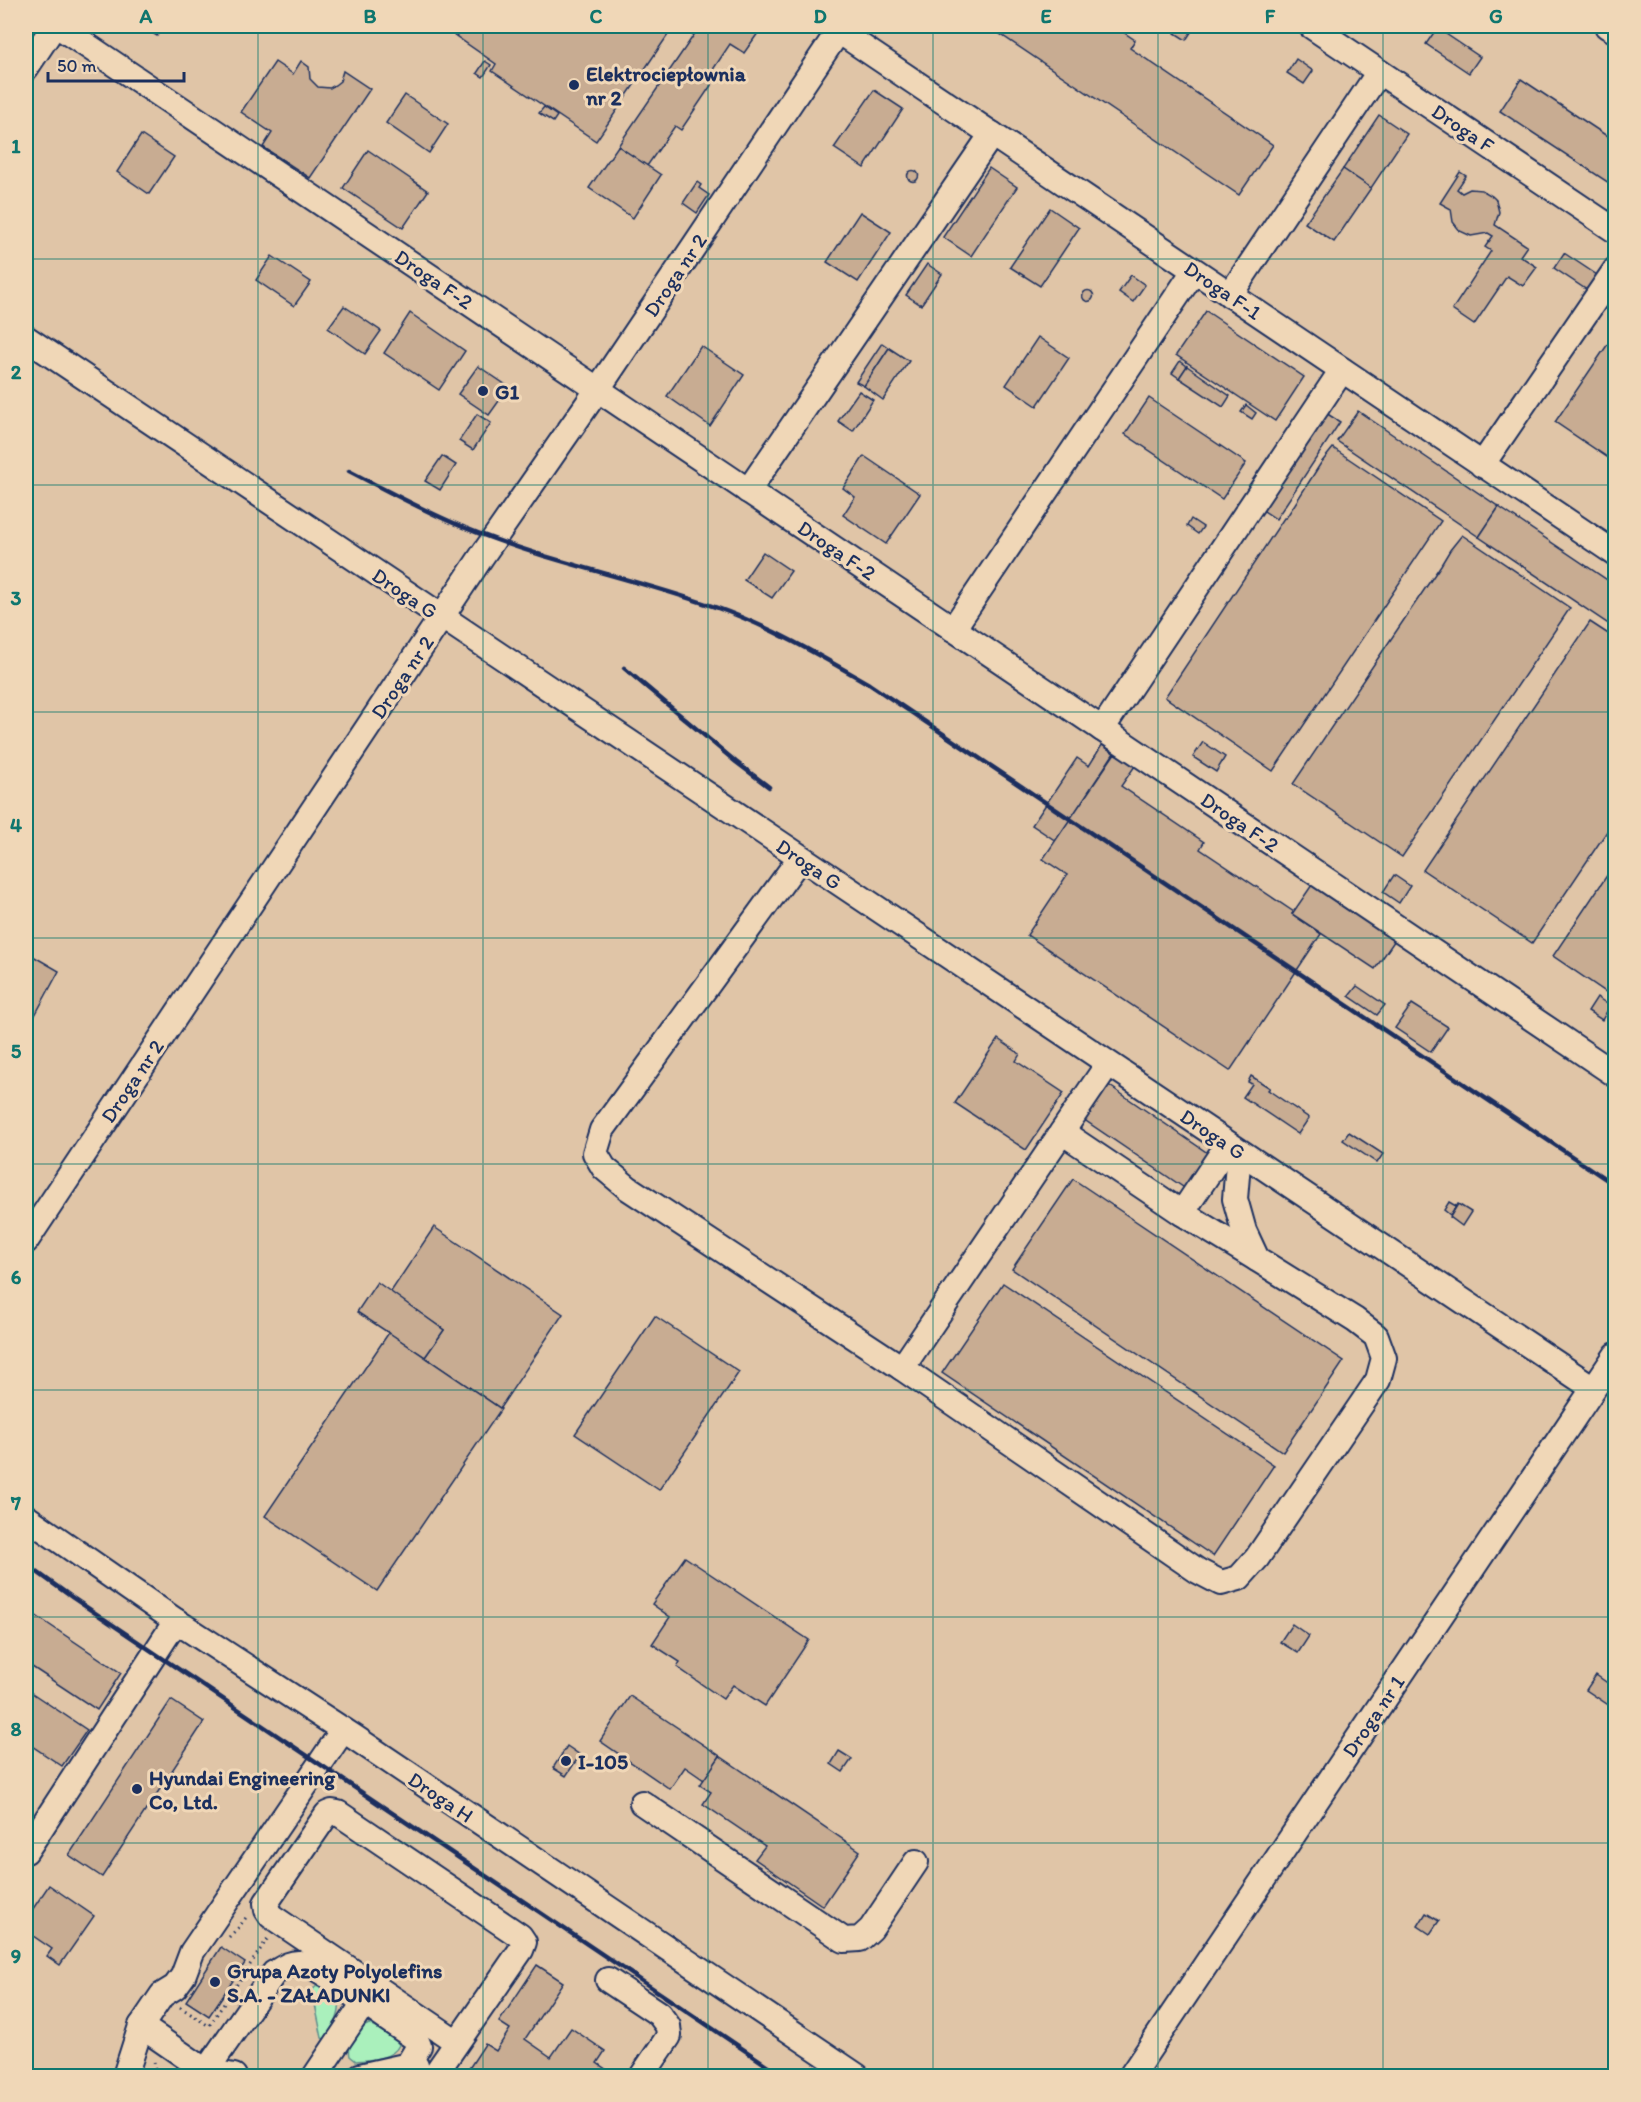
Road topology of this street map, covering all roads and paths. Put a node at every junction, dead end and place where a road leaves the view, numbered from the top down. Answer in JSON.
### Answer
{"nodes":[{"id":1,"x":56,"y":26,"type":"edge"},
{"id":2,"x":1311,"y":26,"type":"edge"},
{"id":3,"x":1607,"y":26,"type":"edge"},
{"id":4,"x":837,"y":27,"type":"edge"},
{"id":5,"x":1616,"y":31,"type":"edge"},
{"id":6,"x":26,"y":68,"type":"edge"},
{"id":7,"x":1379,"y":72,"type":"junction"},
{"id":8,"x":992,"y":134,"type":"junction"},
{"id":9,"x":1616,"y":231,"type":"edge"},
{"id":10,"x":1616,"y":269,"type":"edge"},
{"id":11,"x":1194,"y":271,"type":"junction"},
{"id":12,"x":1230,"y":295,"type":"junction"},
{"id":13,"x":29,"y":348,"type":"edge"},
{"id":14,"x":1342,"y":370,"type":"junction"},
{"id":15,"x":598,"y":389,"type":"junction"},
{"id":16,"x":1482,"y":465,"type":"junction"},
{"id":17,"x":748,"y":490,"type":"junction"},
{"id":18,"x":1616,"y":554,"type":"edge"},
{"id":19,"x":442,"y":618,"type":"junction"},
{"id":20,"x":953,"y":629,"type":"junction"},
{"id":21,"x":1102,"y":729,"type":"junction"},
{"id":22,"x":800,"y":858,"type":"junction"},
{"id":23,"x":1108,"y":1064,"type":"junction"},
{"id":24,"x":1616,"y":1075,"type":"edge"},
{"id":25,"x":1062,"y":1132,"type":"junction"},
{"id":26,"x":1234,"y":1148,"type":"junction"},
{"id":27,"x":1182,"y":1213,"type":"junction"},
{"id":28,"x":26,"y":1241,"type":"edge"},
{"id":29,"x":1257,"y":1259,"type":"junction"},
{"id":30,"x":1616,"y":1354,"type":"edge"},
{"id":31,"x":902,"y":1368,"type":"junction"},
{"id":32,"x":1593,"y":1388,"type":"junction"},
{"id":33,"x":26,"y":1517,"type":"edge"},
{"id":34,"x":176,"y":1621,"type":"junction"},
{"id":35,"x":343,"y":1730,"type":"junction"},
{"id":36,"x":642,"y":1803,"type":"dead end"},
{"id":37,"x":26,"y":1851,"type":"edge"},
{"id":38,"x":916,"y":1862,"type":"dead end"},
{"id":39,"x":608,"y":1980,"type":"dead end"},
{"id":40,"x":364,"y":2003,"type":"junction"},
{"id":41,"x":141,"y":2026,"type":"junction"},
{"id":42,"x":457,"y":2042,"type":"junction"},
{"id":43,"x":405,"y":2071,"type":"edge"},
{"id":44,"x":205,"y":2074,"type":"edge"},
{"id":45,"x":435,"y":2075,"type":"edge"},
{"id":46,"x":125,"y":2076,"type":"edge"},
{"id":47,"x":234,"y":2076,"type":"edge"},
{"id":48,"x":315,"y":2076,"type":"edge"},
{"id":49,"x":360,"y":2076,"type":"edge"},
{"id":50,"x":642,"y":2076,"type":"edge"},
{"id":51,"x":857,"y":2076,"type":"edge"},
{"id":52,"x":1131,"y":2076,"type":"edge"}],
"edges":[{"from":1,"to":6,"type":"lane"},
{"from":1,"to":15,"type":"lane","name":"Droga F-2"},
{"from":2,"to":7,"type":"lane","name":"Droga F"},
{"from":3,"to":5,"type":"lane"},
{"from":4,"to":8,"type":"lane","name":"Droga F-1"},
{"from":4,"to":15,"type":"lane","name":"Droga nr 2"},
{"from":7,"to":9,"type":"lane","name":"Droga F"},
{"from":7,"to":12,"type":"lane"},
{"from":8,"to":11,"type":"lane","name":"Droga F-1"},
{"from":8,"to":17,"type":"lane"},
{"from":10,"to":16,"type":"lane"},
{"from":11,"to":12,"type":"lane","name":"Droga F-1"},
{"from":11,"to":20,"type":"lane"},
{"from":12,"to":14,"type":"lane","name":"Droga F-1"},
{"from":13,"to":19,"type":"lane","name":"Droga G"},
{"from":14,"to":16,"type":"lane","name":"Droga F-1"},
{"from":14,"to":21,"type":"lane"},
{"from":15,"to":17,"type":"lane","name":"Droga F-2"},
{"from":15,"to":19,"type":"lane","name":"Droga nr 2"},
{"from":16,"to":18,"type":"lane","name":"Droga F-1"},
{"from":17,"to":20,"type":"lane","name":"Droga F-2"},
{"from":19,"to":22,"type":"lane","name":"Droga G"},
{"from":19,"to":28,"type":"lane","name":"Droga nr 2"},
{"from":20,"to":21,"type":"lane","name":"Droga F-2"},
{"from":21,"to":24,"type":"lane","name":"Droga F-2"},
{"from":22,"to":23,"type":"lane","name":"Droga G"},
{"from":22,"to":31,"type":"lane"},
{"from":23,"to":25,"type":"lane"},
{"from":23,"to":26,"type":"lane","name":"Droga G"},
{"from":25,"to":27,"type":"lane"},
{"from":25,"to":31,"type":"lane"},
{"from":26,"to":27,"type":"lane"},
{"from":26,"to":29,"type":"lane"},
{"from":26,"to":32,"type":"lane","name":"Droga G"},
{"from":27,"to":29,"type":"lane"},
{"from":29,"to":31,"type":"lane"},
{"from":30,"to":32,"type":"lane","name":"Droga nr 1"},
{"from":32,"to":52,"type":"lane","name":"Droga nr 1"},
{"from":33,"to":34,"type":"lane","name":"Droga H"},
{"from":34,"to":35,"type":"lane","name":"Droga H"},
{"from":34,"to":37,"type":"lane"},
{"from":35,"to":41,"type":"lane"},
{"from":35,"to":51,"type":"lane","name":"Droga H"},
{"from":36,"to":38,"type":"lane"},
{"from":39,"to":50,"type":"lane"},
{"from":40,"to":43,"type":"lane"},
{"from":40,"to":44,"type":"lane"},
{"from":40,"to":48,"type":"lane"},
{"from":41,"to":44,"type":"lane"},
{"from":41,"to":46,"type":"lane"},
{"from":42,"to":42,"type":"lane"},
{"from":42,"to":45,"type":"lane"},
{"from":43,"to":45,"type":"lane"},
{"from":43,"to":49,"type":"lane"},
{"from":44,"to":47,"type":"lane"}]}
